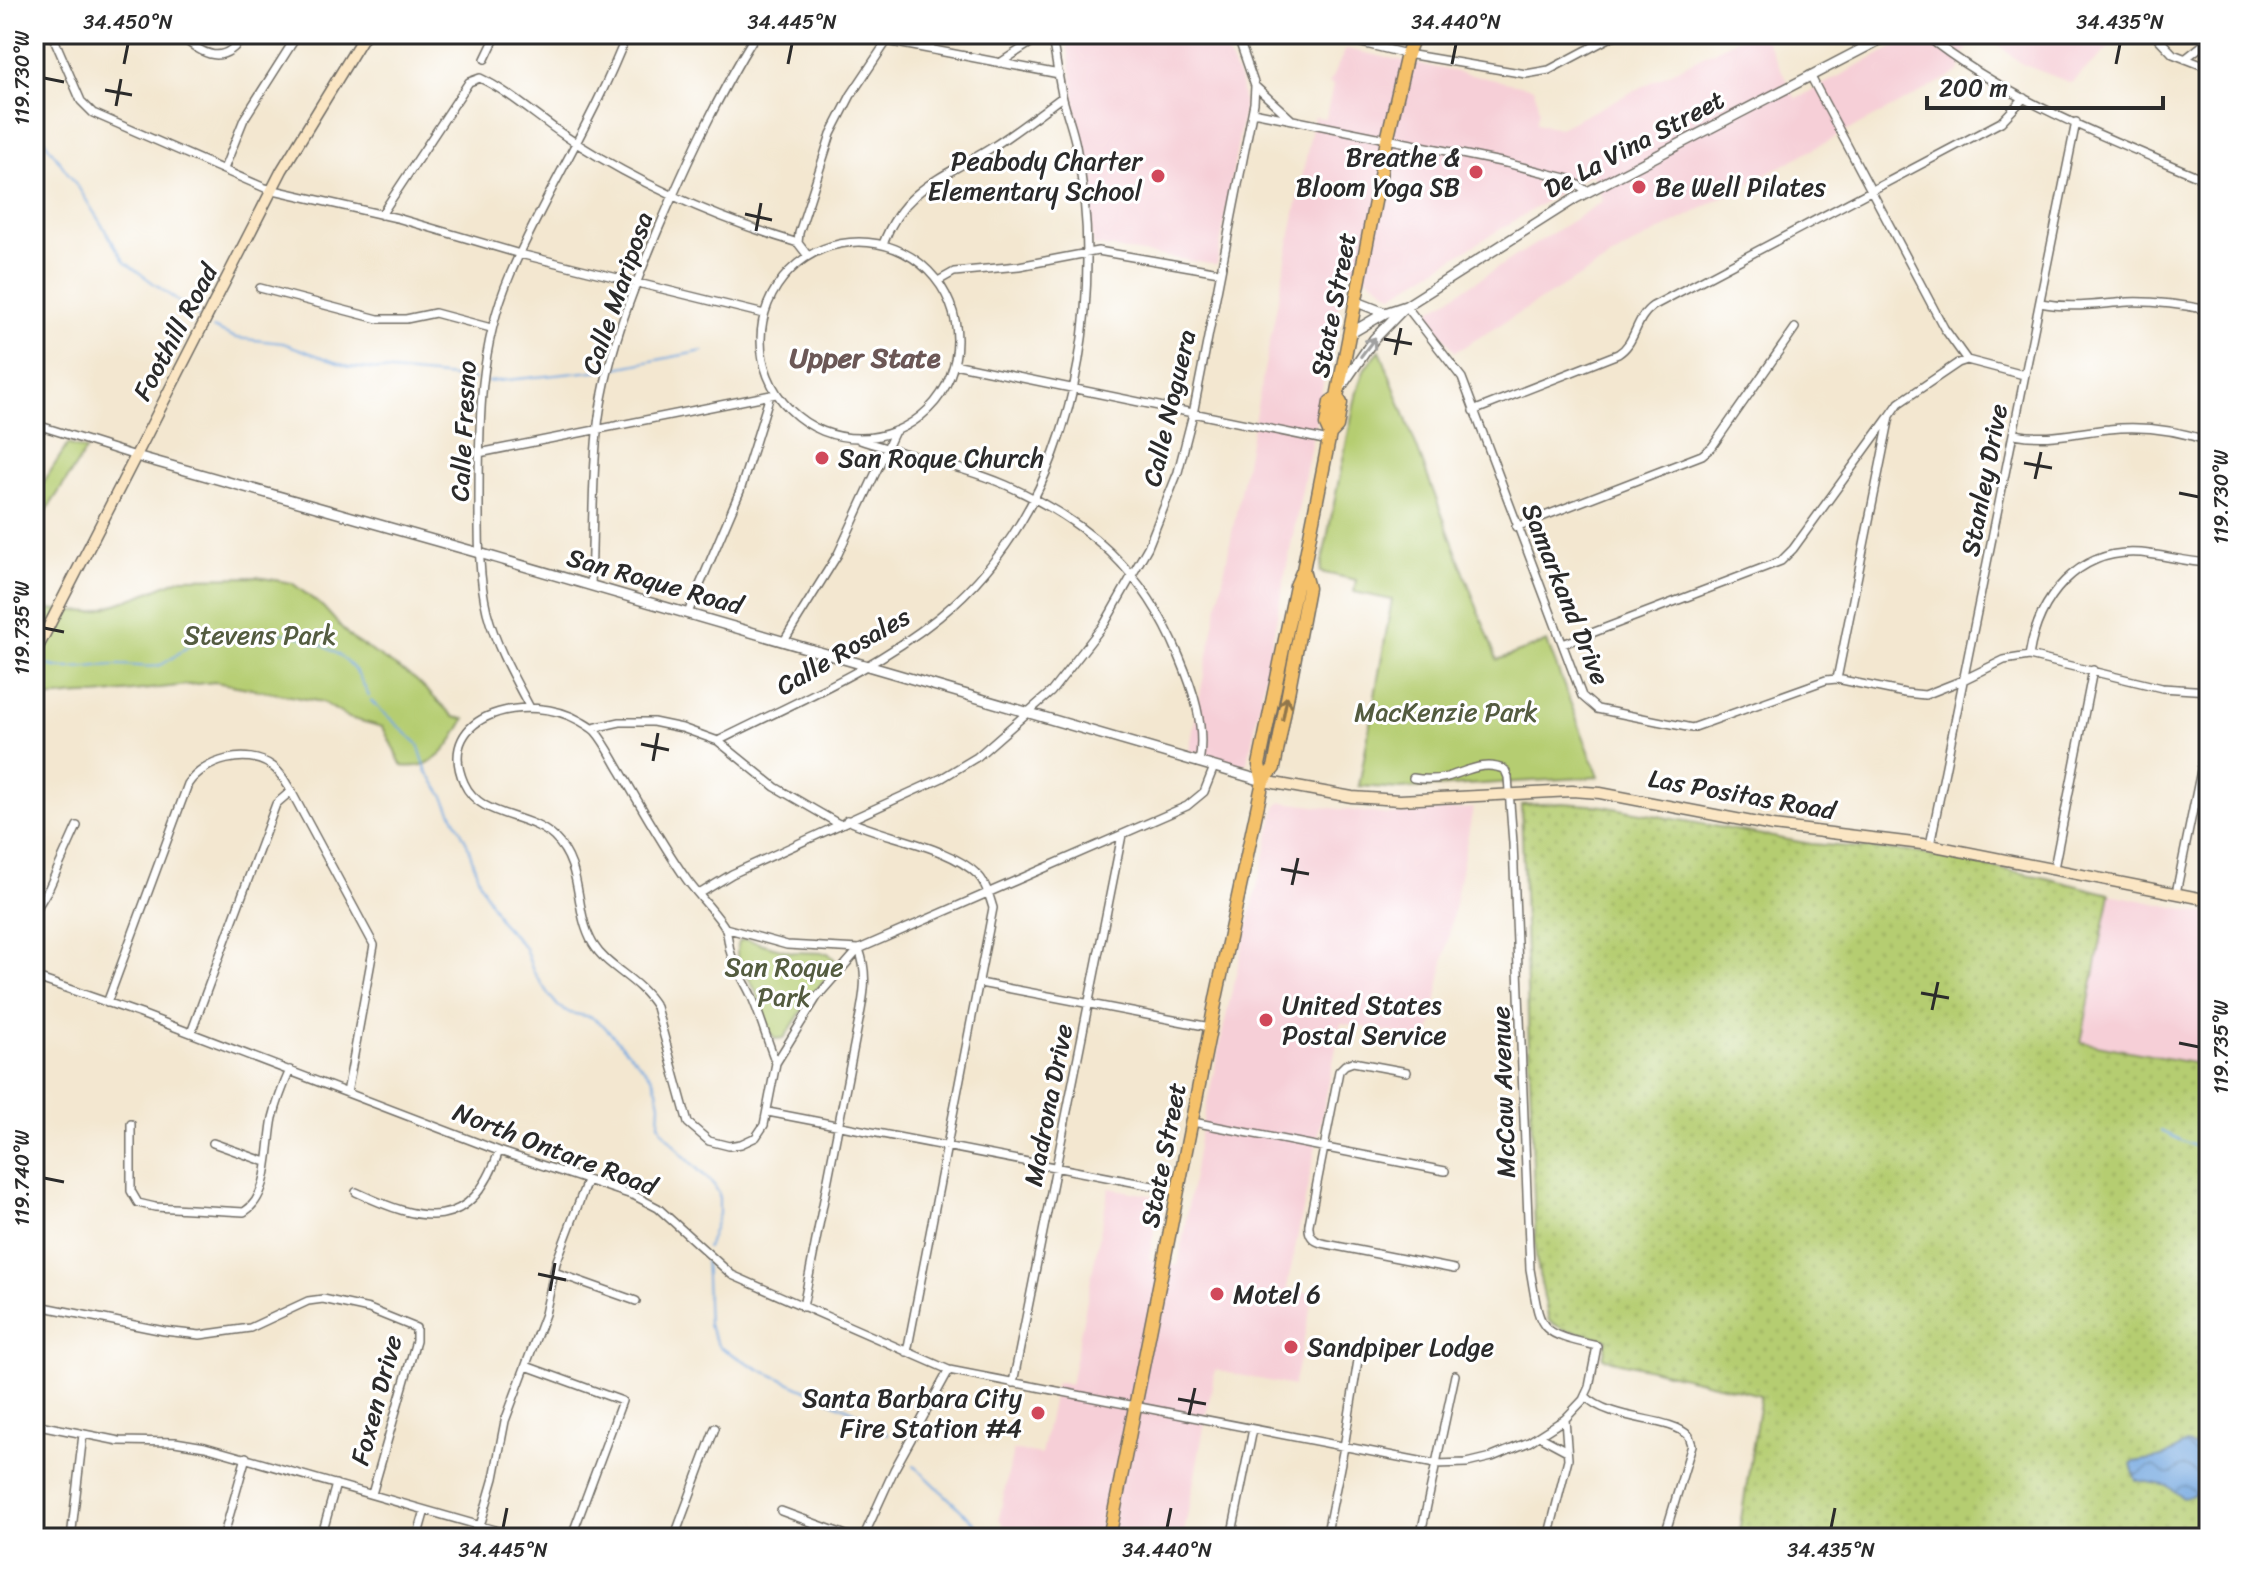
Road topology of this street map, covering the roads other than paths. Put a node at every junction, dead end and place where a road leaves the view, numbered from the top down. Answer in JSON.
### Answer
{"nodes":[{"id":1,"x":52,"y":34,"type":"edge"},
{"id":2,"x":177,"y":34,"type":"edge"},
{"id":3,"x":245,"y":34,"type":"edge"},
{"id":4,"x":298,"y":34,"type":"edge"},
{"id":5,"x":365,"y":34,"type":"edge"},
{"id":6,"x":497,"y":34,"type":"edge"},
{"id":7,"x":627,"y":34,"type":"edge"},
{"id":8,"x":756,"y":34,"type":"edge"},
{"id":9,"x":850,"y":34,"type":"edge"},
{"id":10,"x":1044,"y":34,"type":"edge"},
{"id":11,"x":1051,"y":34,"type":"edge"},
{"id":12,"x":1340,"y":34,"type":"edge"},
{"id":13,"x":1617,"y":34,"type":"edge"},
{"id":14,"x":1891,"y":34,"type":"edge"},
{"id":15,"x":1924,"y":34,"type":"edge"},
{"id":16,"x":2154,"y":34,"type":"edge"},
{"id":17,"x":861,"y":35,"type":"edge"},
{"id":18,"x":1236,"y":36,"type":"edge"},
{"id":19,"x":2209,"y":40,"type":"edge"},
{"id":20,"x":887,"y":41,"type":"junction"},
{"id":21,"x":1410,"y":42,"type":"edge"},
{"id":22,"x":485,"y":59,"type":"dead end"},
{"id":23,"x":2185,"y":59,"type":"junction"},
{"id":24,"x":1000,"y":63,"type":"junction"},
{"id":25,"x":2209,"y":68,"type":"edge"},
{"id":26,"x":1059,"y":74,"type":"junction"},
{"id":27,"x":1810,"y":75,"type":"junction"},
{"id":28,"x":1255,"y":86,"type":"junction"},
{"id":29,"x":1062,"y":97,"type":"junction"},
{"id":30,"x":2024,"y":98,"type":"junction"},
{"id":31,"x":1253,"y":112,"type":"junction"},
{"id":32,"x":1293,"y":121,"type":"junction"},
{"id":33,"x":2076,"y":122,"type":"junction"},
{"id":34,"x":1387,"y":140,"type":"junction"},
{"id":35,"x":576,"y":144,"type":"junction"},
{"id":36,"x":224,"y":169,"type":"junction"},
{"id":37,"x":2209,"y":181,"type":"edge"},
{"id":38,"x":272,"y":190,"type":"junction"},
{"id":39,"x":1871,"y":191,"type":"junction"},
{"id":40,"x":1588,"y":192,"type":"junction"},
{"id":41,"x":673,"y":195,"type":"junction"},
{"id":42,"x":381,"y":215,"type":"junction"},
{"id":43,"x":798,"y":243,"type":"junction"},
{"id":44,"x":883,"y":244,"type":"junction"},
{"id":45,"x":1087,"y":252,"type":"junction"},
{"id":46,"x":520,"y":254,"type":"junction"},
{"id":47,"x":808,"y":256,"type":"junction"},
{"id":48,"x":1219,"y":272,"type":"junction"},
{"id":49,"x":637,"y":281,"type":"junction"},
{"id":50,"x":938,"y":281,"type":"junction"},
{"id":51,"x":260,"y":288,"type":"dead end"},
{"id":52,"x":1357,"y":302,"type":"junction"},
{"id":53,"x":2040,"y":303,"type":"junction"},
{"id":54,"x":1406,"y":306,"type":"junction"},
{"id":55,"x":2209,"y":310,"type":"edge"},
{"id":56,"x":1385,"y":313,"type":"junction"},
{"id":57,"x":764,"y":314,"type":"junction"},
{"id":58,"x":491,"y":328,"type":"junction"},
{"id":59,"x":1795,"y":328,"type":"dead end"},
{"id":60,"x":1351,"y":333,"type":"junction"},
{"id":61,"x":1967,"y":360,"type":"junction"},
{"id":62,"x":954,"y":364,"type":"junction"},
{"id":63,"x":2024,"y":375,"type":"junction"},
{"id":64,"x":1073,"y":390,"type":"junction"},
{"id":65,"x":773,"y":394,"type":"junction"},
{"id":66,"x":1337,"y":395,"type":"junction"},
{"id":67,"x":1473,"y":411,"type":"junction"},
{"id":68,"x":1193,"y":414,"type":"junction"},
{"id":69,"x":1890,"y":416,"type":"junction"},
{"id":70,"x":34,"y":424,"type":"edge"},
{"id":71,"x":895,"y":431,"type":"junction"},
{"id":72,"x":597,"y":432,"type":"junction"},
{"id":73,"x":2014,"y":434,"type":"junction"},
{"id":74,"x":1330,"y":437,"type":"junction"},
{"id":75,"x":854,"y":439,"type":"junction"},
{"id":76,"x":2209,"y":441,"type":"edge"},
{"id":77,"x":887,"y":449,"type":"junction"},
{"id":78,"x":479,"y":453,"type":"junction"},
{"id":79,"x":136,"y":456,"type":"junction"},
{"id":80,"x":1034,"y":500,"type":"junction"},
{"id":81,"x":1516,"y":527,"type":"junction"},
{"id":82,"x":479,"y":553,"type":"junction"},
{"id":83,"x":2209,"y":563,"type":"edge"},
{"id":84,"x":1132,"y":578,"type":"junction"},
{"id":85,"x":591,"y":585,"type":"junction"},
{"id":86,"x":688,"y":613,"type":"junction"},
{"id":87,"x":784,"y":641,"type":"junction"},
{"id":88,"x":1563,"y":644,"type":"junction"},
{"id":89,"x":34,"y":655,"type":"edge"},
{"id":90,"x":2029,"y":656,"type":"junction"},
{"id":91,"x":867,"y":665,"type":"junction"},
{"id":92,"x":2093,"y":670,"type":"junction"},
{"id":93,"x":1837,"y":679,"type":"junction"},
{"id":94,"x":1963,"y":680,"type":"junction"},
{"id":95,"x":2209,"y":691,"type":"edge"},
{"id":96,"x":529,"y":706,"type":"junction"},
{"id":97,"x":1029,"y":714,"type":"junction"},
{"id":98,"x":593,"y":728,"type":"junction"},
{"id":99,"x":2209,"y":731,"type":"edge"},
{"id":100,"x":718,"y":741,"type":"junction"},
{"id":101,"x":1199,"y":763,"type":"junction"},
{"id":102,"x":1214,"y":767,"type":"junction"},
{"id":103,"x":1413,"y":778,"type":"dead end"},
{"id":104,"x":1263,"y":781,"type":"junction"},
{"id":105,"x":291,"y":791,"type":"junction"},
{"id":106,"x":1511,"y":796,"type":"junction"},
{"id":107,"x":843,"y":822,"type":"junction"},
{"id":108,"x":77,"y":826,"type":"dead end"},
{"id":109,"x":1122,"y":835,"type":"junction"},
{"id":110,"x":1930,"y":845,"type":"junction"},
{"id":111,"x":2054,"y":868,"type":"junction"},
{"id":112,"x":987,"y":892,"type":"junction"},
{"id":113,"x":2176,"y":893,"type":"junction"},
{"id":114,"x":699,"y":894,"type":"junction"},
{"id":115,"x":2209,"y":900,"type":"edge"},
{"id":116,"x":34,"y":913,"type":"edge"},
{"id":117,"x":725,"y":928,"type":"junction"},
{"id":118,"x":859,"y":949,"type":"junction"},
{"id":119,"x":34,"y":977,"type":"edge"},
{"id":120,"x":980,"y":983,"type":"junction"},
{"id":121,"x":107,"y":1003,"type":"junction"},
{"id":122,"x":1089,"y":1004,"type":"junction"},
{"id":123,"x":1210,"y":1027,"type":"junction"},
{"id":124,"x":191,"y":1033,"type":"junction"},
{"id":125,"x":776,"y":1063,"type":"junction"},
{"id":126,"x":290,"y":1070,"type":"junction"},
{"id":127,"x":1407,"y":1072,"type":"dead end"},
{"id":128,"x":347,"y":1093,"type":"junction"},
{"id":129,"x":768,"y":1112,"type":"junction"},
{"id":130,"x":1193,"y":1122,"type":"junction"},
{"id":131,"x":131,"y":1124,"type":"dead end"},
{"id":132,"x":839,"y":1126,"type":"junction"},
{"id":133,"x":213,"y":1143,"type":"dead end"},
{"id":134,"x":1324,"y":1147,"type":"junction"},
{"id":135,"x":948,"y":1148,"type":"junction"},
{"id":136,"x":499,"y":1151,"type":"junction"},
{"id":137,"x":266,"y":1162,"type":"junction"},
{"id":138,"x":1056,"y":1169,"type":"junction"},
{"id":139,"x":1445,"y":1171,"type":"dead end"},
{"id":140,"x":587,"y":1181,"type":"junction"},
{"id":141,"x":1179,"y":1191,"type":"junction"},
{"id":142,"x":356,"y":1192,"type":"dead end"},
{"id":143,"x":1454,"y":1269,"type":"dead end"},
{"id":144,"x":554,"y":1272,"type":"junction"},
{"id":145,"x":636,"y":1301,"type":"dead end"},
{"id":146,"x":34,"y":1305,"type":"edge"},
{"id":147,"x":803,"y":1307,"type":"junction"},
{"id":148,"x":907,"y":1352,"type":"junction"},
{"id":149,"x":1359,"y":1354,"type":"dead end"},
{"id":150,"x":526,"y":1366,"type":"junction"},
{"id":151,"x":949,"y":1370,"type":"junction"},
{"id":152,"x":1455,"y":1375,"type":"dead end"},
{"id":153,"x":1013,"y":1383,"type":"junction"},
{"id":154,"x":1585,"y":1396,"type":"junction"},
{"id":155,"x":1136,"y":1405,"type":"junction"},
{"id":156,"x":1565,"y":1419,"type":"junction"},
{"id":157,"x":34,"y":1424,"type":"edge"},
{"id":158,"x":715,"y":1428,"type":"dead end"},
{"id":159,"x":1253,"y":1429,"type":"junction"},
{"id":160,"x":83,"y":1434,"type":"junction"},
{"id":161,"x":1539,"y":1436,"type":"junction"},
{"id":162,"x":1344,"y":1447,"type":"junction"},
{"id":163,"x":1567,"y":1451,"type":"junction"},
{"id":164,"x":246,"y":1457,"type":"junction"},
{"id":165,"x":1435,"y":1464,"type":"junction"},
{"id":166,"x":336,"y":1484,"type":"junction"},
{"id":167,"x":372,"y":1494,"type":"junction"},
{"id":168,"x":425,"y":1510,"type":"junction"},
{"id":169,"x":781,"y":1511,"type":"dead end"},
{"id":170,"x":480,"y":1526,"type":"junction"},
{"id":171,"x":518,"y":1537,"type":"edge"},
{"id":172,"x":71,"y":1538,"type":"edge"},
{"id":173,"x":223,"y":1538,"type":"edge"},
{"id":174,"x":321,"y":1538,"type":"edge"},
{"id":175,"x":417,"y":1538,"type":"edge"},
{"id":176,"x":571,"y":1538,"type":"edge"},
{"id":177,"x":674,"y":1538,"type":"edge"},
{"id":178,"x":854,"y":1538,"type":"edge"},
{"id":179,"x":863,"y":1538,"type":"edge"},
{"id":180,"x":1109,"y":1538,"type":"edge"},
{"id":181,"x":1231,"y":1538,"type":"edge"},
{"id":182,"x":1326,"y":1538,"type":"edge"},
{"id":183,"x":1420,"y":1538,"type":"edge"},
{"id":184,"x":1548,"y":1538,"type":"edge"},
{"id":185,"x":1664,"y":1538,"type":"edge"}],
"edges":[{"from":1,"to":36,"type":"street"},
{"from":2,"to":3,"type":"street"},
{"from":4,"to":36,"type":"street"},
{"from":5,"to":38,"type":"main road","name":"Foothill Road"},
{"from":6,"to":22,"type":"street"},
{"from":7,"to":35,"type":"street","name":"Calle Fresno"},
{"from":8,"to":41,"type":"street","name":"Calle Mariposa"},
{"from":9,"to":17,"type":"street"},
{"from":10,"to":24,"type":"street"},
{"from":11,"to":26,"type":"street","name":"Calle Rosales"},
{"from":12,"to":21,"type":"street"},
{"from":13,"to":21,"type":"street"},
{"from":14,"to":27,"type":"street","name":"De La Vina Street"},
{"from":15,"to":30,"type":"street"},
{"from":16,"to":23,"type":"street"},
{"from":17,"to":20,"type":"street"},
{"from":18,"to":28,"type":"street","name":"Calle Noguera"},
{"from":19,"to":23,"type":"street"},
{"from":20,"to":24,"type":"street"},
{"from":20,"to":43,"type":"street"},
{"from":21,"to":34,"type":"main road","name":"State Street"},
{"from":23,"to":25,"type":"street"},
{"from":24,"to":26,"type":"street"},
{"from":26,"to":29,"type":"street","name":"Calle Rosales"},
{"from":27,"to":39,"type":"street"},
{"from":27,"to":40,"type":"street","name":"De La Vina Street"},
{"from":28,"to":31,"type":"street","name":"Calle Noguera"},
{"from":28,"to":32,"type":"street"},
{"from":29,"to":44,"type":"street"},
{"from":29,"to":45,"type":"street","name":"Calle Rosales"},
{"from":30,"to":33,"type":"street"},
{"from":30,"to":39,"type":"street"},
{"from":31,"to":32,"type":"street"},
{"from":31,"to":48,"type":"street","name":"Calle Noguera"},
{"from":32,"to":34,"type":"street"},
{"from":33,"to":37,"type":"street"},
{"from":33,"to":53,"type":"street","name":"Stanley Drive"},
{"from":34,"to":40,"type":"street"},
{"from":34,"to":52,"type":"main road","name":"State Street"},
{"from":35,"to":41,"type":"street"},
{"from":35,"to":42,"type":"street"},
{"from":35,"to":46,"type":"street","name":"Calle Fresno"},
{"from":36,"to":38,"type":"street"},
{"from":38,"to":42,"type":"street"},
{"from":38,"to":79,"type":"main road","name":"Foothill Road"},
{"from":39,"to":61,"type":"street"},
{"from":39,"to":67,"type":"street"},
{"from":40,"to":54,"type":"street","name":"De La Vina Street"},
{"from":41,"to":43,"type":"street"},
{"from":41,"to":49,"type":"street","name":"Calle Mariposa"},
{"from":42,"to":46,"type":"street"},
{"from":43,"to":47,"type":"street"},
{"from":44,"to":47,"type":"street"},
{"from":44,"to":50,"type":"street"},
{"from":45,"to":48,"type":"street"},
{"from":45,"to":50,"type":"street"},
{"from":45,"to":64,"type":"street","name":"Calle Rosales"},
{"from":46,"to":49,"type":"street"},
{"from":46,"to":58,"type":"street","name":"Calle Fresno"},
{"from":47,"to":57,"type":"street"},
{"from":48,"to":68,"type":"street","name":"Calle Noguera"},
{"from":49,"to":57,"type":"street"},
{"from":49,"to":72,"type":"street","name":"Calle Mariposa"},
{"from":50,"to":62,"type":"street"},
{"from":51,"to":58,"type":"street"},
{"from":52,"to":56,"type":"street"},
{"from":52,"to":60,"type":"main road","name":"State Street"},
{"from":53,"to":55,"type":"street"},
{"from":53,"to":63,"type":"street","name":"Stanley Drive"},
{"from":54,"to":56,"type":"street","name":"De La Vina Street"},
{"from":66,"to":54,"type":"street","name":"De La Vina Street","one_way":true},
{"from":54,"to":67,"type":"street","name":"Samarkand Drive"},
{"from":56,"to":60,"type":"street","name":"De La Vina Street"},
{"from":57,"to":65,"type":"street"},
{"from":58,"to":78,"type":"street","name":"Calle Fresno"},
{"from":59,"to":81,"type":"street"},
{"from":60,"to":66,"type":"main road","name":"State Street"},
{"from":61,"to":63,"type":"street"},
{"from":61,"to":69,"type":"street"},
{"from":62,"to":64,"type":"street"},
{"from":62,"to":71,"type":"street"},
{"from":63,"to":73,"type":"street","name":"Stanley Drive"},
{"from":64,"to":68,"type":"street"},
{"from":64,"to":80,"type":"street","name":"Calle Rosales"},
{"from":65,"to":72,"type":"street"},
{"from":65,"to":75,"type":"street"},
{"from":65,"to":86,"type":"street"},
{"from":66,"to":74,"type":"main road","name":"State Street"},
{"from":67,"to":81,"type":"street","name":"Samarkand Drive"},
{"from":68,"to":74,"type":"street"},
{"from":68,"to":84,"type":"street","name":"Calle Noguera"},
{"from":69,"to":88,"type":"street"},
{"from":69,"to":93,"type":"street"},
{"from":70,"to":79,"type":"street","name":"San Roque Road"},
{"from":71,"to":75,"type":"street"},
{"from":71,"to":77,"type":"street"},
{"from":72,"to":78,"type":"street"},
{"from":72,"to":85,"type":"street","name":"Calle Mariposa"},
{"from":73,"to":76,"type":"street"},
{"from":73,"to":94,"type":"street","name":"Stanley Drive"},
{"from":74,"to":104,"type":"main road","name":"State Street"},
{"from":75,"to":77,"type":"street"},
{"from":77,"to":80,"type":"street"},
{"from":77,"to":87,"type":"street"},
{"from":78,"to":82,"type":"street","name":"Calle Fresno"},
{"from":79,"to":82,"type":"street","name":"San Roque Road"},
{"from":79,"to":89,"type":"main road","name":"Foothill Road"},
{"from":80,"to":84,"type":"street"},
{"from":80,"to":91,"type":"street","name":"Calle Rosales"},
{"from":81,"to":88,"type":"street","name":"Samarkand Drive"},
{"from":82,"to":85,"type":"street","name":"San Roque Road"},
{"from":82,"to":96,"type":"street","name":"Calle Fresno"},
{"from":83,"to":90,"type":"street"},
{"from":84,"to":97,"type":"street","name":"Calle Noguera"},
{"from":84,"to":101,"type":"street"},
{"from":85,"to":86,"type":"street","name":"San Roque Road"},
{"from":86,"to":87,"type":"street","name":"San Roque Road"},
{"from":87,"to":91,"type":"street","name":"San Roque Road"},
{"from":88,"to":93,"type":"street","name":"Samarkand Drive"},
{"from":90,"to":92,"type":"street"},
{"from":90,"to":94,"type":"street","name":"Samarkand Drive"},
{"from":91,"to":97,"type":"street","name":"San Roque Road"},
{"from":91,"to":100,"type":"street","name":"Calle Rosales"},
{"from":92,"to":95,"type":"street"},
{"from":92,"to":111,"type":"street"},
{"from":93,"to":94,"type":"street","name":"Samarkand Drive"},
{"from":94,"to":110,"type":"street","name":"Stanley Drive"},
{"from":96,"to":98,"type":"street"},
{"from":96,"to":129,"type":"street"},
{"from":97,"to":101,"type":"street","name":"San Roque Road"},
{"from":97,"to":107,"type":"street","name":"Calle Noguera"},
{"from":98,"to":100,"type":"street"},
{"from":98,"to":114,"type":"street"},
{"from":99,"to":113,"type":"street"},
{"from":100,"to":107,"type":"street"},
{"from":101,"to":102,"type":"street","name":"San Roque Road"},
{"from":102,"to":104,"type":"street","name":"San Roque Road"},
{"from":102,"to":109,"type":"street"},
{"from":103,"to":106,"type":"street"},
{"from":104,"to":106,"type":"main road","name":"Las Positas Road"},
{"from":104,"to":123,"type":"main road","name":"State Street"},
{"from":105,"to":121,"type":"street"},
{"from":105,"to":124,"type":"street"},
{"from":105,"to":128,"type":"street"},
{"from":106,"to":110,"type":"main road","name":"Las Positas Road"},
{"from":106,"to":154,"type":"street","name":"McCaw Avenue"},
{"from":107,"to":112,"type":"street"},
{"from":107,"to":114,"type":"street","name":"Calle Noguera"},
{"from":108,"to":116,"type":"street"},
{"from":109,"to":112,"type":"street"},
{"from":109,"to":122,"type":"street","name":"Madrona Drive"},
{"from":110,"to":111,"type":"main road","name":"Las Positas Road"},
{"from":111,"to":113,"type":"main road","name":"Las Positas Road"},
{"from":112,"to":118,"type":"street"},
{"from":112,"to":120,"type":"street"},
{"from":113,"to":115,"type":"main road","name":"Las Positas Road"},
{"from":114,"to":117,"type":"street"},
{"from":117,"to":118,"type":"street"},
{"from":117,"to":125,"type":"street"},
{"from":118,"to":125,"type":"street"},
{"from":118,"to":132,"type":"street"},
{"from":119,"to":121,"type":"street","name":"North Ontare Road"},
{"from":120,"to":122,"type":"street"},
{"from":120,"to":135,"type":"street"},
{"from":121,"to":124,"type":"street","name":"North Ontare Road"},
{"from":122,"to":123,"type":"street"},
{"from":122,"to":138,"type":"street","name":"Madrona Drive"},
{"from":123,"to":130,"type":"main road","name":"State Street"},
{"from":124,"to":126,"type":"street","name":"North Ontare Road"},
{"from":125,"to":129,"type":"street"},
{"from":126,"to":128,"type":"street","name":"North Ontare Road"},
{"from":126,"to":137,"type":"street"},
{"from":127,"to":134,"type":"street"},
{"from":128,"to":136,"type":"street","name":"North Ontare Road"},
{"from":129,"to":132,"type":"street"},
{"from":130,"to":134,"type":"street"},
{"from":130,"to":141,"type":"main road","name":"State Street"},
{"from":131,"to":137,"type":"street"},
{"from":132,"to":135,"type":"street"},
{"from":132,"to":147,"type":"street"},
{"from":133,"to":137,"type":"street"},
{"from":134,"to":139,"type":"street"},
{"from":134,"to":143,"type":"street"},
{"from":135,"to":138,"type":"street"},
{"from":135,"to":148,"type":"street"},
{"from":136,"to":140,"type":"street","name":"North Ontare Road"},
{"from":136,"to":142,"type":"street"},
{"from":138,"to":141,"type":"street"},
{"from":138,"to":153,"type":"street","name":"Madrona Drive"},
{"from":140,"to":144,"type":"street"},
{"from":140,"to":147,"type":"street","name":"North Ontare Road"},
{"from":141,"to":155,"type":"main road","name":"State Street"},
{"from":144,"to":145,"type":"street"},
{"from":144,"to":150,"type":"street"},
{"from":146,"to":167,"type":"street","name":"Foxen Drive"},
{"from":147,"to":148,"type":"street","name":"North Ontare Road"},
{"from":148,"to":151,"type":"street","name":"North Ontare Road"},
{"from":149,"to":162,"type":"street"},
{"from":150,"to":170,"type":"street"},
{"from":150,"to":176,"type":"street"},
{"from":151,"to":153,"type":"street","name":"North Ontare Road"},
{"from":151,"to":179,"type":"street"},
{"from":152,"to":165,"type":"street"},
{"from":153,"to":155,"type":"street","name":"North Ontare Road"},
{"from":154,"to":156,"type":"street","name":"North Ontare Road"},
{"from":154,"to":185,"type":"street"},
{"from":155,"to":159,"type":"street","name":"North Ontare Road"},
{"from":155,"to":180,"type":"main road","name":"State Street"},
{"from":156,"to":161,"type":"street","name":"North Ontare Road"},
{"from":156,"to":163,"type":"street"},
{"from":157,"to":160,"type":"street"},
{"from":158,"to":177,"type":"street"},
{"from":159,"to":162,"type":"street","name":"North Ontare Road"},
{"from":159,"to":181,"type":"street"},
{"from":160,"to":164,"type":"street"},
{"from":160,"to":172,"type":"street"},
{"from":161,"to":163,"type":"street"},
{"from":161,"to":165,"type":"street","name":"North Ontare Road"},
{"from":162,"to":165,"type":"street","name":"North Ontare Road"},
{"from":162,"to":182,"type":"street"},
{"from":163,"to":184,"type":"street"},
{"from":164,"to":166,"type":"street"},
{"from":164,"to":173,"type":"street"},
{"from":165,"to":183,"type":"street"},
{"from":166,"to":167,"type":"street"},
{"from":166,"to":174,"type":"street"},
{"from":167,"to":168,"type":"street"},
{"from":168,"to":170,"type":"street"},
{"from":168,"to":175,"type":"street"},
{"from":169,"to":178,"type":"street"},
{"from":170,"to":171,"type":"street"}]}
